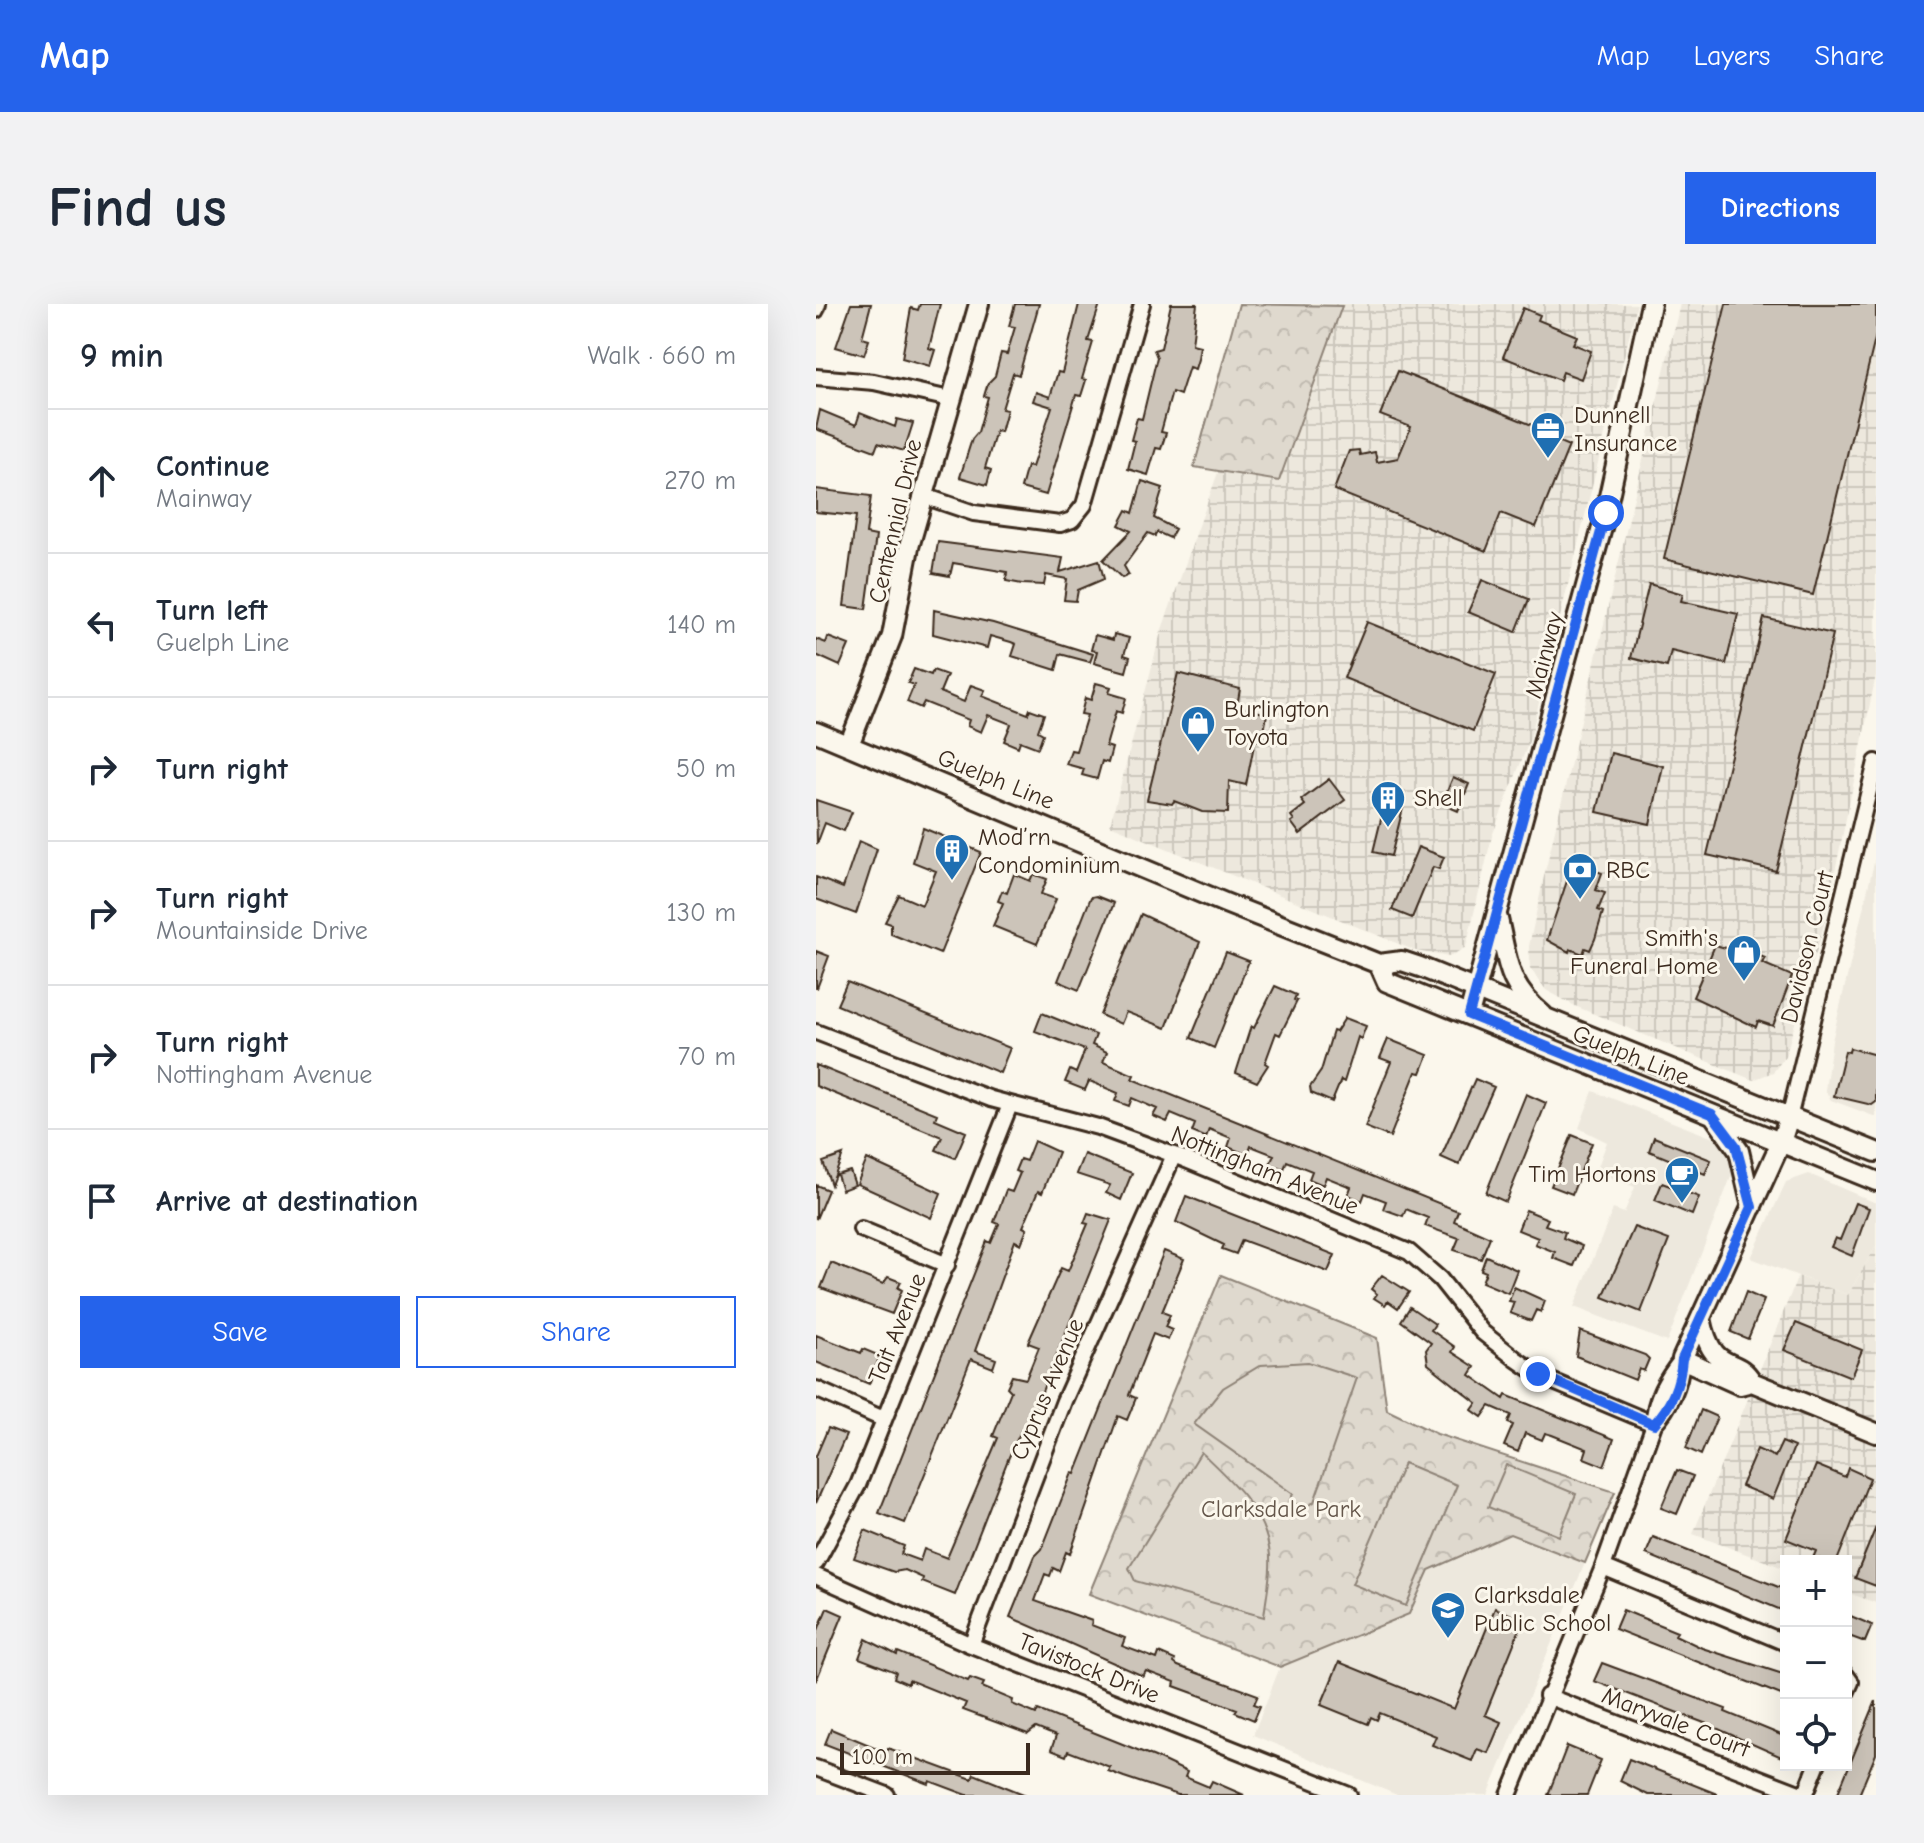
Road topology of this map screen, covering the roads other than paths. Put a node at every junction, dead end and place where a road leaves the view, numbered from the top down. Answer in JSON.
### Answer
{"nodes":[{"id":1,"x":818,"y":304,"type":"edge"},
{"id":2,"x":979,"y":304,"type":"edge"},
{"id":3,"x":1142,"y":304,"type":"edge"},
{"id":4,"x":1651,"y":304,"type":"edge"},
{"id":5,"x":816,"y":310,"type":"edge"},
{"id":6,"x":816,"y":377,"type":"edge"},
{"id":7,"x":950,"y":399,"type":"junction"},
{"id":8,"x":924,"y":496,"type":"junction"},
{"id":9,"x":816,"y":732,"type":"edge"},
{"id":10,"x":849,"y":745,"type":"junction"},
{"id":11,"x":1876,"y":762,"type":"edge"},
{"id":12,"x":1497,"y":915,"type":"junction"},
{"id":13,"x":1379,"y":964,"type":"junction"},
{"id":14,"x":1477,"y":992,"type":"junction"},
{"id":15,"x":1469,"y":1015,"type":"junction"},
{"id":16,"x":1559,"y":1025,"type":"junction"},
{"id":17,"x":816,"y":1032,"type":"edge"},
{"id":18,"x":1010,"y":1105,"type":"junction"},
{"id":19,"x":1712,"y":1114,"type":"junction"},
{"id":20,"x":1790,"y":1114,"type":"junction"},
{"id":21,"x":1781,"y":1142,"type":"junction"},
{"id":22,"x":1876,"y":1152,"type":"edge"},
{"id":23,"x":1174,"y":1155,"type":"junction"},
{"id":24,"x":1876,"y":1181,"type":"edge"},
{"id":25,"x":1752,"y":1207,"type":"junction"},
{"id":26,"x":861,"y":1229,"type":"dead end"},
{"id":27,"x":947,"y":1265,"type":"junction"},
{"id":28,"x":1701,"y":1318,"type":"junction"},
{"id":29,"x":1682,"y":1359,"type":"junction"},
{"id":30,"x":1752,"y":1382,"type":"junction"},
{"id":31,"x":816,"y":1389,"type":"edge"},
{"id":32,"x":883,"y":1419,"type":"junction"},
{"id":33,"x":1654,"y":1424,"type":"junction"},
{"id":34,"x":1876,"y":1433,"type":"edge"},
{"id":35,"x":816,"y":1563,"type":"edge"},
{"id":36,"x":1603,"y":1567,"type":"junction"},
{"id":37,"x":816,"y":1576,"type":"edge"},
{"id":38,"x":1780,"y":1641,"type":"edge"},
{"id":39,"x":971,"y":1645,"type":"junction"},
{"id":40,"x":1547,"y":1696,"type":"junction"},
{"id":41,"x":816,"y":1768,"type":"edge"},
{"id":42,"x":1815,"y":1771,"type":"edge"},
{"id":43,"x":887,"y":1795,"type":"edge"},
{"id":44,"x":1349,"y":1795,"type":"edge"},
{"id":45,"x":1509,"y":1795,"type":"edge"}],
"edges":[{"from":1,"to":5,"type":"street"},
{"from":2,"to":7,"type":"main road","name":"Centennial Drive"},
{"from":3,"to":8,"type":"street"},
{"from":4,"to":12,"type":"main road","name":"Mainway"},
{"from":6,"to":7,"type":"street"},
{"from":7,"to":8,"type":"main road","name":"Centennial Drive"},
{"from":8,"to":10,"type":"main road","name":"Centennial Drive"},
{"from":9,"to":10,"type":"main road","name":"Guelph Line"},
{"from":10,"to":13,"type":"main road","name":"Guelph Line"},
{"from":11,"to":20,"type":"street","name":"Davidson Court"},
{"from":12,"to":14,"type":"main road","name":"Mainway"},
{"from":12,"to":16,"type":"main road"},
{"from":13,"to":14,"type":"main road","name":"Guelph Line"},
{"from":13,"to":15,"type":"main road","name":"Guelph Line"},
{"from":14,"to":15,"type":"main road","name":"Mainway"},
{"from":14,"to":16,"type":"main road","name":"Guelph Line"},
{"from":15,"to":19,"type":"main road","name":"Guelph Line"},
{"from":16,"to":20,"type":"main road","name":"Guelph Line"},
{"from":17,"to":18,"type":"street","name":"Nottingham Avenue"},
{"from":18,"to":23,"type":"street","name":"Nottingham Avenue"},
{"from":18,"to":27,"type":"street","name":"Tait Avenue"},
{"from":19,"to":21,"type":"main road","name":"Guelph Line"},
{"from":19,"to":25,"type":"main road"},
{"from":20,"to":21,"type":"main road","name":"Davidson Court"},
{"from":20,"to":22,"type":"main road","name":"Guelph Line"},
{"from":21,"to":24,"type":"main road","name":"Guelph Line"},
{"from":21,"to":25,"type":"main road","name":"Davidson Court"},
{"from":23,"to":33,"type":"street","name":"Nottingham Avenue"},
{"from":23,"to":39,"type":"street","name":"Cyprus Avenue"},
{"from":25,"to":28,"type":"main road","name":"Davidson Court"},
{"from":26,"to":27,"type":"street"},
{"from":27,"to":32,"type":"street","name":"Tait Avenue"},
{"from":28,"to":29,"type":"main road","name":"Davidson Court"},
{"from":28,"to":30,"type":"main road"},
{"from":29,"to":30,"type":"main road"},
{"from":29,"to":33,"type":"street"},
{"from":30,"to":34,"type":"main road"},
{"from":31,"to":32,"type":"street"},
{"from":32,"to":35,"type":"street","name":"Tait Avenue"},
{"from":33,"to":36,"type":"street"},
{"from":36,"to":38,"type":"street"},
{"from":36,"to":40,"type":"street"},
{"from":37,"to":39,"type":"street","name":"Tavistock Drive"},
{"from":39,"to":44,"type":"street","name":"Tavistock Drive"},
{"from":40,"to":42,"type":"street","name":"Maryvale Court"},
{"from":40,"to":45,"type":"street"},
{"from":41,"to":43,"type":"street"}]}
